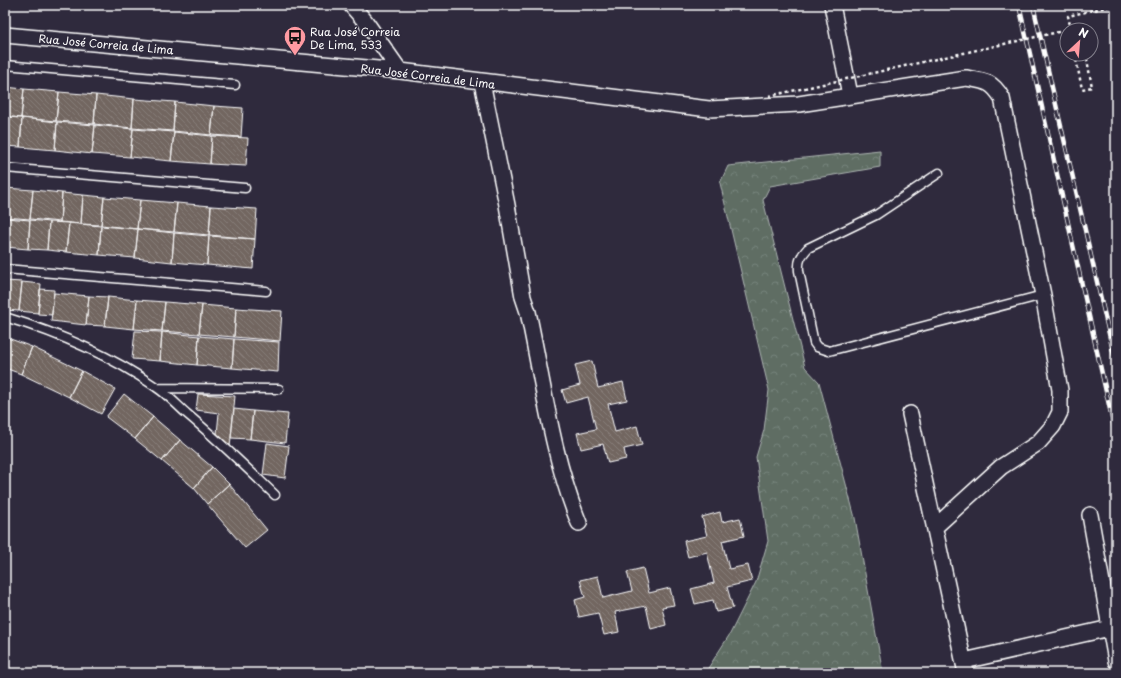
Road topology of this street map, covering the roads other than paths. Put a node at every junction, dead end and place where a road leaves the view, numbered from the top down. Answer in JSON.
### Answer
{"nodes":[{"id":1,"x":351,"y":5,"type":"edge"},
{"id":2,"x":832,"y":5,"type":"edge"},
{"id":3,"x":5,"y":35,"type":"edge"},
{"id":4,"x":5,"y":65,"type":"edge"},
{"id":5,"x":400,"y":71,"type":"junction"},
{"id":6,"x":482,"y":82,"type":"junction"},
{"id":7,"x":235,"y":85,"type":"dead end"},
{"id":8,"x":850,"y":95,"type":"junction"},
{"id":9,"x":5,"y":168,"type":"edge"},
{"id":10,"x":939,"y":172,"type":"dead end"},
{"id":11,"x":246,"y":188,"type":"dead end"},
{"id":12,"x":5,"y":269,"type":"edge"},
{"id":13,"x":266,"y":291,"type":"dead end"},
{"id":14,"x":1044,"y":295,"type":"junction"},
{"id":15,"x":5,"y":317,"type":"edge"},
{"id":16,"x":158,"y":388,"type":"junction"},
{"id":17,"x":279,"y":390,"type":"dead end"},
{"id":18,"x":910,"y":414,"type":"dead end"},
{"id":19,"x":275,"y":495,"type":"dead end"},
{"id":20,"x":1090,"y":515,"type":"dead end"},
{"id":21,"x":579,"y":524,"type":"dead end"},
{"id":22,"x":936,"y":527,"type":"junction"},
{"id":23,"x":1110,"y":628,"type":"junction"},
{"id":24,"x":1116,"y":661,"type":"edge"},
{"id":25,"x":965,"y":667,"type":"edge"}],
"edges":[{"from":1,"to":5,"type":"street"},
{"from":2,"to":8,"type":"street"},
{"from":3,"to":5,"type":"street","name":"Rua José Correia de Lima"},
{"from":4,"to":7,"type":"lane"},
{"from":5,"to":6,"type":"street","name":"Rua José Correia de Lima"},
{"from":6,"to":8,"type":"street","name":"Rua José Correia de Lima"},
{"from":6,"to":21,"type":"street"},
{"from":8,"to":14,"type":"street","name":"Rua José Correia de Lima"},
{"from":9,"to":11,"type":"lane"},
{"from":10,"to":14,"type":"lane"},
{"from":12,"to":13,"type":"lane"},
{"from":14,"to":22,"type":"street","name":"Rua José Correia de Lima"},
{"from":15,"to":16,"type":"lane"},
{"from":16,"to":17,"type":"lane"},
{"from":16,"to":19,"type":"lane"},
{"from":18,"to":22,"type":"street"},
{"from":20,"to":23,"type":"street"},
{"from":22,"to":25,"type":"street"},
{"from":23,"to":24,"type":"street"},
{"from":23,"to":25,"type":"street"}]}
